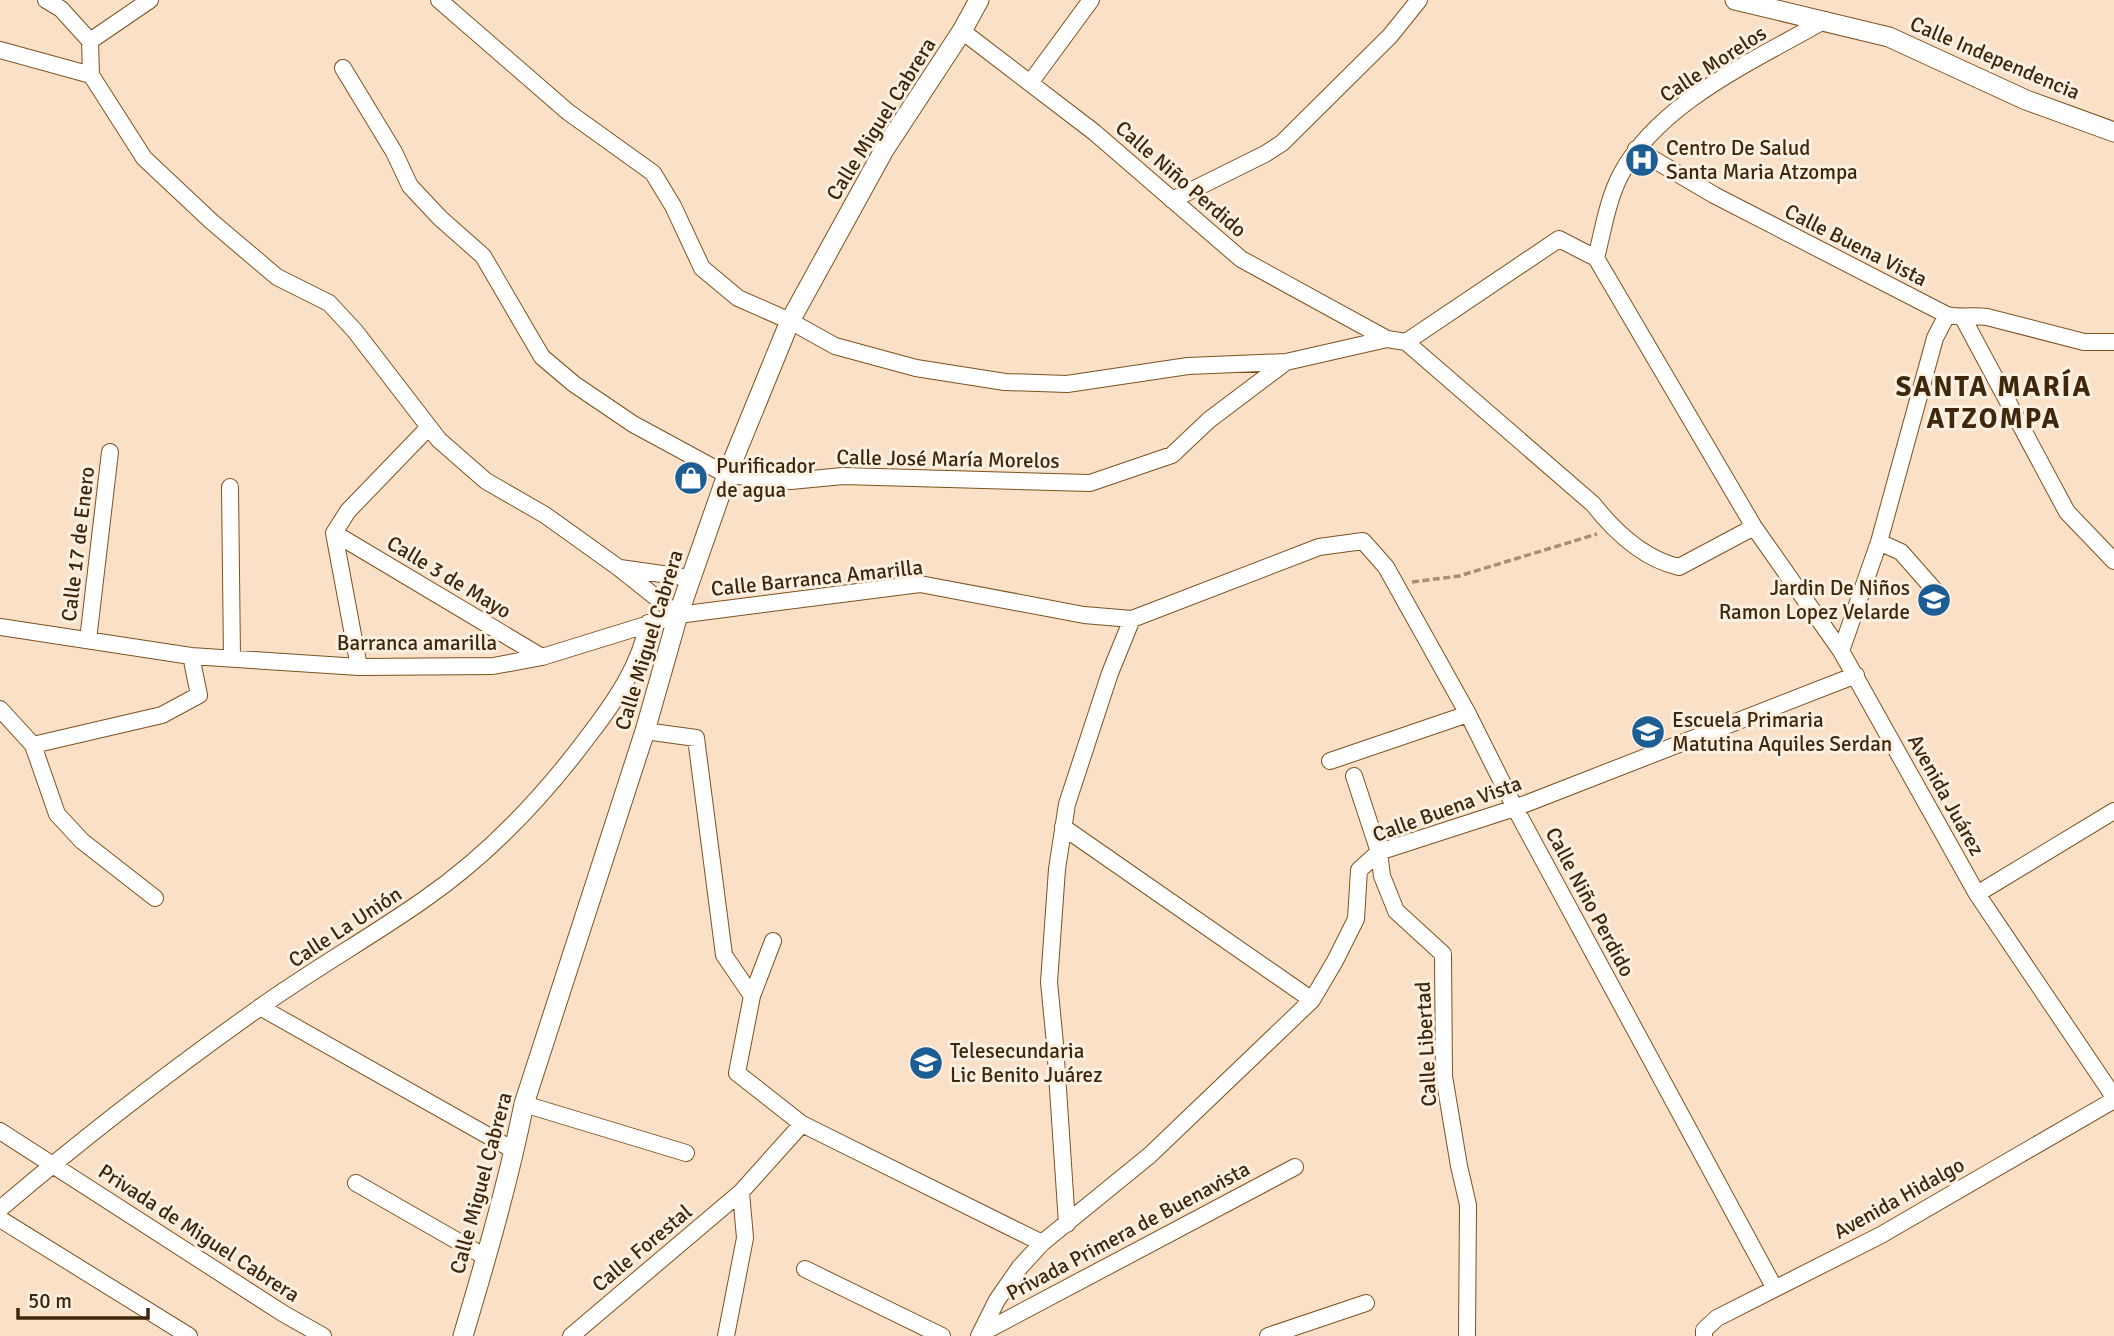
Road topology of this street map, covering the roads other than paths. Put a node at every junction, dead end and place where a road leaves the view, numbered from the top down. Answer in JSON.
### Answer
{"nodes":[{"id":1,"x":46,"y":0,"type":"edge"},
{"id":2,"x":150,"y":0,"type":"edge"},
{"id":3,"x":439,"y":0,"type":"edge"},
{"id":4,"x":979,"y":0,"type":"edge"},
{"id":5,"x":1091,"y":0,"type":"edge"},
{"id":6,"x":1419,"y":0,"type":"edge"},
{"id":7,"x":1735,"y":0,"type":"edge"},
{"id":8,"x":62,"y":5,"type":"edge"},
{"id":9,"x":1792,"y":7,"type":"edge"},
{"id":10,"x":1825,"y":20,"type":"junction"},
{"id":11,"x":962,"y":31,"type":"junction"},
{"id":12,"x":90,"y":41,"type":"junction"},
{"id":13,"x":0,"y":50,"type":"edge"},
{"id":14,"x":344,"y":68,"type":"dead end"},
{"id":15,"x":91,"y":75,"type":"junction"},
{"id":16,"x":1030,"y":83,"type":"junction"},
{"id":17,"x":2114,"y":132,"type":"edge"},
{"id":18,"x":1636,"y":149,"type":"junction"},
{"id":19,"x":1172,"y":200,"type":"junction"},
{"id":20,"x":1596,"y":258,"type":"junction"},
{"id":21,"x":1955,"y":317,"type":"junction"},
{"id":22,"x":790,"y":321,"type":"junction"},
{"id":23,"x":1387,"y":339,"type":"junction"},
{"id":24,"x":1406,"y":342,"type":"junction"},
{"id":25,"x":2114,"y":342,"type":"edge"},
{"id":26,"x":1286,"y":362,"type":"junction"},
{"id":27,"x":429,"y":428,"type":"junction"},
{"id":28,"x":110,"y":452,"type":"dead end"},
{"id":29,"x":727,"y":475,"type":"junction"},
{"id":30,"x":230,"y":487,"type":"dead end"},
{"id":31,"x":1754,"y":527,"type":"junction"},
{"id":32,"x":334,"y":533,"type":"junction"},
{"id":33,"x":1363,"y":541,"type":"joint"},
{"id":34,"x":1879,"y":542,"type":"junction"},
{"id":35,"x":2114,"y":561,"type":"edge"},
{"id":36,"x":619,"y":568,"type":"junction"},
{"id":37,"x":690,"y":578,"type":"junction"},
{"id":38,"x":1938,"y":594,"type":"dead end"},
{"id":39,"x":678,"y":615,"type":"junction"},
{"id":40,"x":1132,"y":619,"type":"junction"},
{"id":41,"x":648,"y":623,"type":"junction"},
{"id":42,"x":0,"y":627,"type":"edge"},
{"id":43,"x":88,"y":640,"type":"junction"},
{"id":44,"x":1841,"y":650,"type":"junction"},
{"id":45,"x":191,"y":656,"type":"junction"},
{"id":46,"x":542,"y":657,"type":"junction"},
{"id":47,"x":232,"y":658,"type":"junction"},
{"id":48,"x":359,"y":667,"type":"junction"},
{"id":49,"x":1856,"y":675,"type":"junction"},
{"id":50,"x":0,"y":709,"type":"edge"},
{"id":51,"x":1468,"y":714,"type":"junction"},
{"id":52,"x":645,"y":731,"type":"junction"},
{"id":53,"x":33,"y":745,"type":"junction"},
{"id":54,"x":1330,"y":761,"type":"dead end"},
{"id":55,"x":1354,"y":776,"type":"dead end"},
{"id":56,"x":1515,"y":807,"type":"junction"},
{"id":57,"x":2114,"y":810,"type":"edge"},
{"id":58,"x":1063,"y":827,"type":"junction"},
{"id":59,"x":1379,"y":852,"type":"junction"},
{"id":60,"x":1977,"y":894,"type":"junction"},
{"id":61,"x":155,"y":898,"type":"dead end"},
{"id":62,"x":773,"y":941,"type":"dead end"},
{"id":63,"x":752,"y":996,"type":"junction"},
{"id":64,"x":1312,"y":999,"type":"junction"},
{"id":65,"x":260,"y":1007,"type":"junction"},
{"id":66,"x":2114,"y":1098,"type":"edge"},
{"id":67,"x":524,"y":1104,"type":"junction"},
{"id":68,"x":802,"y":1124,"type":"junction"},
{"id":69,"x":0,"y":1131,"type":"edge"},
{"id":70,"x":514,"y":1152,"type":"junction"},
{"id":71,"x":686,"y":1153,"type":"dead end"},
{"id":72,"x":53,"y":1164,"type":"junction"},
{"id":73,"x":1295,"y":1167,"type":"dead end"},
{"id":74,"x":355,"y":1183,"type":"dead end"},
{"id":75,"x":741,"y":1192,"type":"junction"},
{"id":76,"x":0,"y":1209,"type":"edge"},
{"id":77,"x":0,"y":1219,"type":"edge"},
{"id":78,"x":1066,"y":1224,"type":"junction"},
{"id":79,"x":1041,"y":1242,"type":"junction"},
{"id":80,"x":486,"y":1258,"type":"junction"},
{"id":81,"x":805,"y":1269,"type":"dead end"},
{"id":82,"x":1774,"y":1287,"type":"junction"},
{"id":83,"x":1366,"y":1303,"type":"dead end"},
{"id":84,"x":1704,"y":1333,"type":"edge"},
{"id":85,"x":979,"y":1335,"type":"edge"},
{"id":86,"x":189,"y":1336,"type":"edge"},
{"id":87,"x":323,"y":1336,"type":"edge"},
{"id":88,"x":463,"y":1336,"type":"edge"},
{"id":89,"x":571,"y":1336,"type":"edge"},
{"id":90,"x":726,"y":1336,"type":"edge"},
{"id":91,"x":942,"y":1336,"type":"edge"},
{"id":92,"x":1268,"y":1336,"type":"edge"},
{"id":93,"x":1466,"y":1336,"type":"edge"}],
"edges":[{"from":1,"to":8,"type":"street"},
{"from":2,"to":12,"type":"street"},
{"from":3,"to":22,"type":"street"},
{"from":4,"to":11,"type":"street","name":"Calle Miguel Cabrera"},
{"from":5,"to":16,"type":"street"},
{"from":6,"to":19,"type":"street"},
{"from":7,"to":9,"type":"street","name":"Calle Independencia"},
{"from":8,"to":12,"type":"street"},
{"from":9,"to":10,"type":"street","name":"Calle Independencia"},
{"from":10,"to":17,"type":"street","name":"Calle Independencia"},
{"from":10,"to":18,"type":"street","name":"Calle Morelos"},
{"from":11,"to":16,"type":"street","name":"Calle Niño Perdido"},
{"from":11,"to":22,"type":"street","name":"Calle Miguel Cabrera"},
{"from":12,"to":15,"type":"street"},
{"from":13,"to":15,"type":"street"},
{"from":14,"to":29,"type":"street","name":"Calle José María Morelos"},
{"from":15,"to":27,"type":"street"},
{"from":16,"to":19,"type":"street","name":"Calle Niño Perdido"},
{"from":18,"to":20,"type":"street","name":"Calle Morelos"},
{"from":18,"to":21,"type":"street","name":"Calle Buena Vista"},
{"from":19,"to":23,"type":"street","name":"Calle Niño Perdido"},
{"from":20,"to":24,"type":"street"},
{"from":20,"to":31,"type":"street","name":"Avenida Juárez"},
{"from":21,"to":25,"type":"street","name":"Calle Buena Vista"},
{"from":21,"to":34,"type":"street"},
{"from":21,"to":35,"type":"street"},
{"from":22,"to":26,"type":"street"},
{"from":22,"to":29,"type":"street","name":"Calle Miguel Cabrera"},
{"from":23,"to":24,"type":"street"},
{"from":23,"to":26,"type":"street"},
{"from":24,"to":31,"type":"street"},
{"from":26,"to":29,"type":"street","name":"Calle José María Morelos"},
{"from":27,"to":32,"type":"street"},
{"from":27,"to":36,"type":"street"},
{"from":28,"to":43,"type":"street","name":"Calle 17 de Enero"},
{"from":29,"to":37,"type":"street","name":"Calle Miguel Cabrera"},
{"from":30,"to":47,"type":"street"},
{"from":31,"to":44,"type":"street","name":"Avenida Juárez"},
{"from":32,"to":46,"type":"street","name":"Calle 3 de Mayo"},
{"from":32,"to":48,"type":"street"},
{"from":33,"to":40,"type":"street","name":"Calle Barranca Amarilla"},
{"from":33,"to":51,"type":"street","name":"Calle Niño Perdido"},
{"from":34,"to":38,"type":"street"},
{"from":34,"to":44,"type":"street"},
{"from":36,"to":37,"type":"street"},
{"from":36,"to":39,"type":"street"},
{"from":37,"to":39,"type":"street","name":"Calle Miguel Cabrera"},
{"from":39,"to":40,"type":"street","name":"Calle Barranca Amarilla"},
{"from":39,"to":41,"type":"street","name":"Barranca amarilla"},
{"from":39,"to":52,"type":"street","name":"Calle Miguel Cabrera"},
{"from":40,"to":58,"type":"street"},
{"from":41,"to":46,"type":"street","name":"Barranca amarilla"},
{"from":41,"to":65,"type":"street","name":"Calle La Unión"},
{"from":42,"to":43,"type":"street","name":"Calle 17 de Enero"},
{"from":43,"to":45,"type":"street","name":"Calle 17 de Enero"},
{"from":44,"to":49,"type":"street","name":"Avenida Juárez"},
{"from":45,"to":47,"type":"street","name":"Barranca amarilla"},
{"from":45,"to":53,"type":"street"},
{"from":46,"to":48,"type":"street","name":"Barranca amarilla"},
{"from":47,"to":48,"type":"street","name":"Barranca amarilla"},
{"from":49,"to":56,"type":"street","name":"Calle Buena Vista"},
{"from":49,"to":60,"type":"street","name":"Avenida Juárez"},
{"from":50,"to":53,"type":"street"},
{"from":51,"to":54,"type":"street"},
{"from":51,"to":56,"type":"street","name":"Calle Niño Perdido"},
{"from":52,"to":63,"type":"street"},
{"from":52,"to":67,"type":"street","name":"Calle Miguel Cabrera"},
{"from":53,"to":61,"type":"street"},
{"from":55,"to":59,"type":"street","name":"Calle Libertad"},
{"from":56,"to":59,"type":"street","name":"Calle Buena Vista"},
{"from":56,"to":82,"type":"street","name":"Calle Niño Perdido"},
{"from":57,"to":60,"type":"street"},
{"from":58,"to":64,"type":"street"},
{"from":58,"to":78,"type":"street"},
{"from":59,"to":64,"type":"street","name":"Calle Buena Vista"},
{"from":59,"to":93,"type":"street","name":"Calle Libertad"},
{"from":60,"to":66,"type":"street","name":"Avenida Juárez"},
{"from":62,"to":63,"type":"street"},
{"from":63,"to":68,"type":"street"},
{"from":64,"to":78,"type":"street","name":"Calle Buena Vista"},
{"from":65,"to":70,"type":"street"},
{"from":65,"to":72,"type":"street","name":"Calle La Unión"},
{"from":66,"to":82,"type":"street","name":"Avenida Hidalgo"},
{"from":67,"to":70,"type":"street","name":"Calle Miguel Cabrera"},
{"from":67,"to":71,"type":"street"},
{"from":68,"to":75,"type":"street","name":"Calle Forestal"},
{"from":68,"to":79,"type":"street"},
{"from":69,"to":72,"type":"street","name":"Privada de Miguel Cabrera"},
{"from":70,"to":80,"type":"street","name":"Calle Miguel Cabrera"},
{"from":72,"to":76,"type":"street","name":"Calle La Unión"},
{"from":72,"to":87,"type":"street","name":"Privada de Miguel Cabrera"},
{"from":73,"to":85,"type":"street","name":"Privada Primera de Buenavista"},
{"from":74,"to":80,"type":"street"},
{"from":75,"to":89,"type":"street","name":"Calle Forestal"},
{"from":75,"to":90,"type":"street"},
{"from":77,"to":86,"type":"street"},
{"from":78,"to":79,"type":"street","name":"Calle Buena Vista"},
{"from":79,"to":85,"type":"street","name":"Calle Buena Vista"},
{"from":80,"to":88,"type":"street","name":"Calle Miguel Cabrera"},
{"from":81,"to":91,"type":"street"},
{"from":82,"to":84,"type":"street","name":"Avenida Hidalgo"},
{"from":83,"to":92,"type":"street"}]}
